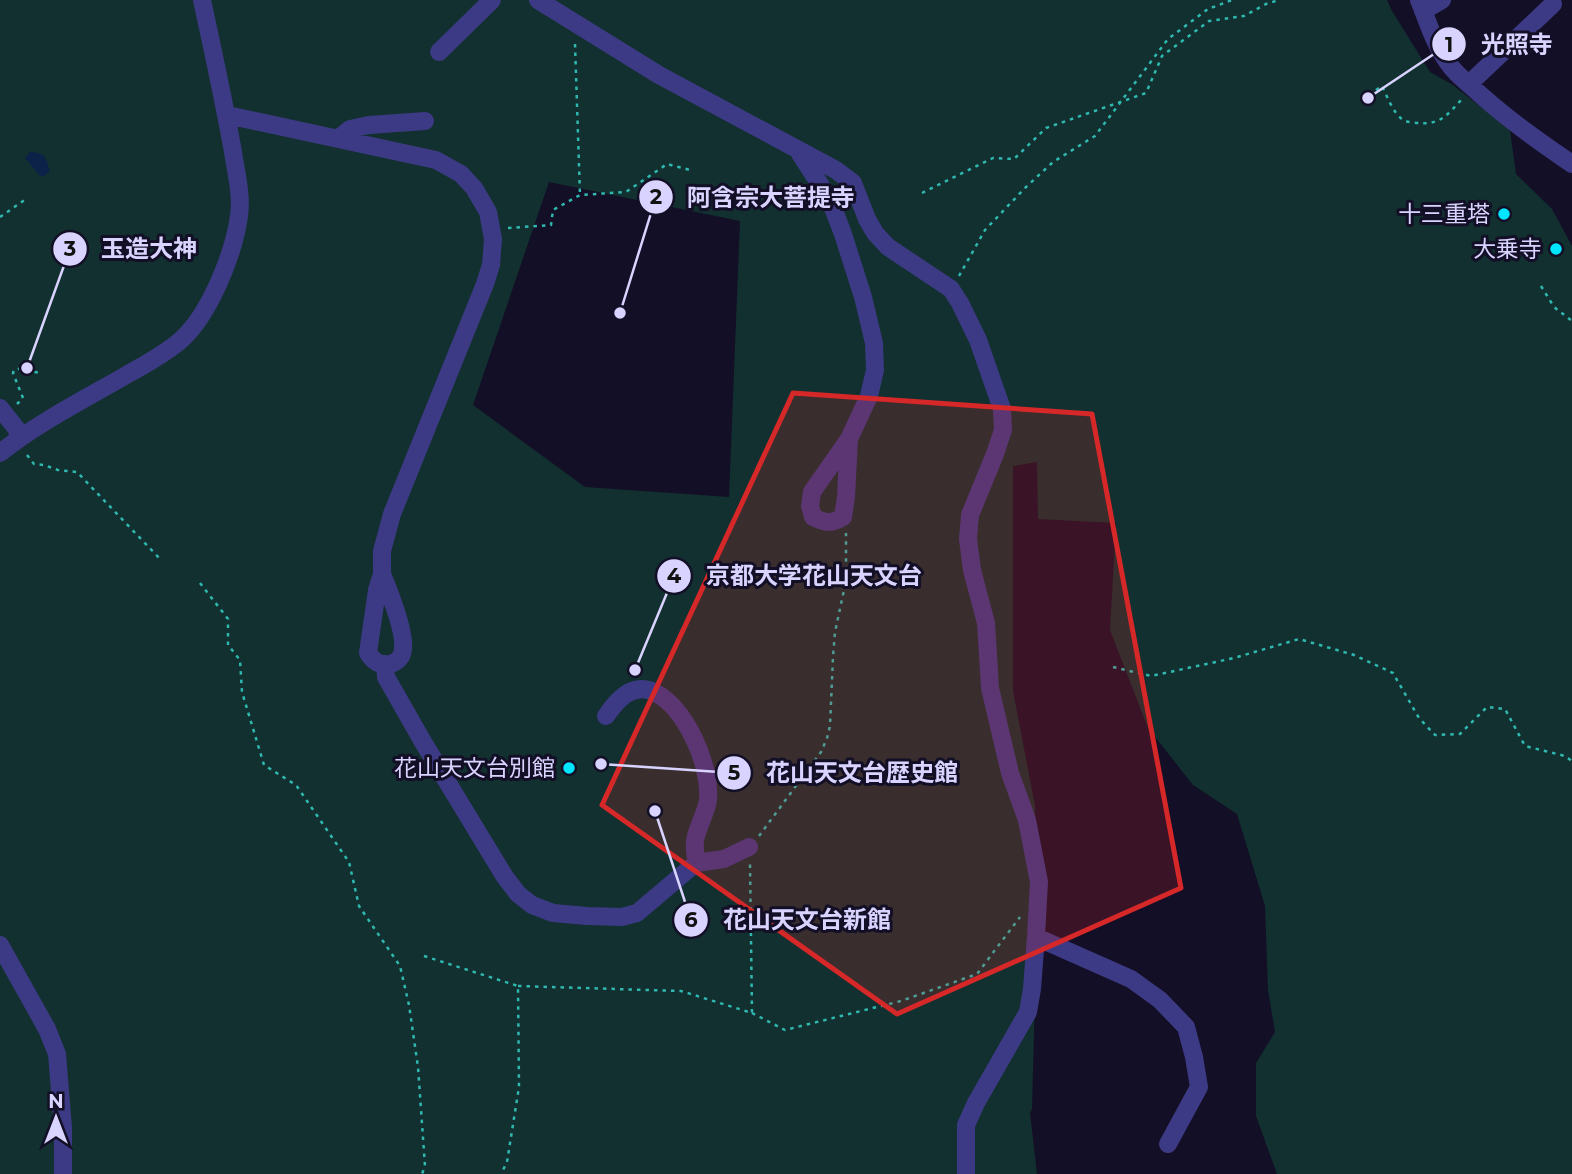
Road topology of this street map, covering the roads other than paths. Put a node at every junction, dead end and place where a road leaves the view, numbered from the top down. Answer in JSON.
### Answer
{"nodes":[{"id":1,"x":202,"y":0,"type":"edge"},
{"id":2,"x":492,"y":0,"type":"edge"},
{"id":3,"x":538,"y":0,"type":"edge"},
{"id":4,"x":1442,"y":0,"type":"edge"},
{"id":5,"x":1553,"y":4,"type":"dead end"},
{"id":6,"x":1421,"y":6,"type":"edge"},
{"id":7,"x":439,"y":52,"type":"dead end"},
{"id":8,"x":1471,"y":86,"type":"junction"},
{"id":9,"x":227,"y":115,"type":"junction"},
{"id":10,"x":425,"y":121,"type":"dead end"},
{"id":11,"x":338,"y":139,"type":"junction"},
{"id":12,"x":799,"y":152,"type":"junction"},
{"id":13,"x":1572,"y":164,"type":"edge"},
{"id":14,"x":0,"y":408,"type":"edge"},
{"id":15,"x":849,"y":439,"type":"junction"},
{"id":16,"x":11,"y":444,"type":"edge"},
{"id":17,"x":813,"y":492,"type":"junction"},
{"id":18,"x":846,"y":498,"type":"junction"},
{"id":19,"x":382,"y":574,"type":"junction"},
{"id":20,"x":385,"y":664,"type":"junction"},
{"id":21,"x":606,"y":716,"type":"dead end"},
{"id":22,"x":749,"y":848,"type":"road end"},
{"id":23,"x":696,"y":863,"type":"junction"},
{"id":24,"x":1037,"y":937,"type":"junction"},
{"id":25,"x":0,"y":945,"type":"edge"},
{"id":26,"x":1168,"y":1144,"type":"dead end"},
{"id":27,"x":63,"y":1174,"type":"edge"},
{"id":28,"x":966,"y":1174,"type":"edge"}],
"edges":[{"from":1,"to":9,"type":"street"},
{"from":2,"to":7,"type":"street"},
{"from":3,"to":12,"type":"street"},
{"from":4,"to":6,"type":"street"},
{"from":5,"to":8,"type":"street"},
{"from":6,"to":8,"type":"street"},
{"from":8,"to":13,"type":"street"},
{"from":9,"to":11,"type":"street"},
{"from":9,"to":16,"type":"street"},
{"from":10,"to":11,"type":"street"},
{"from":11,"to":19,"type":"street"},
{"from":12,"to":15,"type":"street"},
{"from":12,"to":24,"type":"street"},
{"from":14,"to":16,"type":"street"},
{"from":15,"to":17,"type":"street"},
{"from":15,"to":18,"type":"street"},
{"from":17,"to":18,"type":"street"},
{"from":17,"to":18,"type":"street"},
{"from":19,"to":20,"type":"street"},
{"from":19,"to":20,"type":"street"},
{"from":20,"to":23,"type":"street"},
{"from":21,"to":23,"type":"street"},
{"from":22,"to":23,"type":"street"},
{"from":24,"to":26,"type":"street"},
{"from":24,"to":28,"type":"street"},
{"from":25,"to":27,"type":"street"}]}
